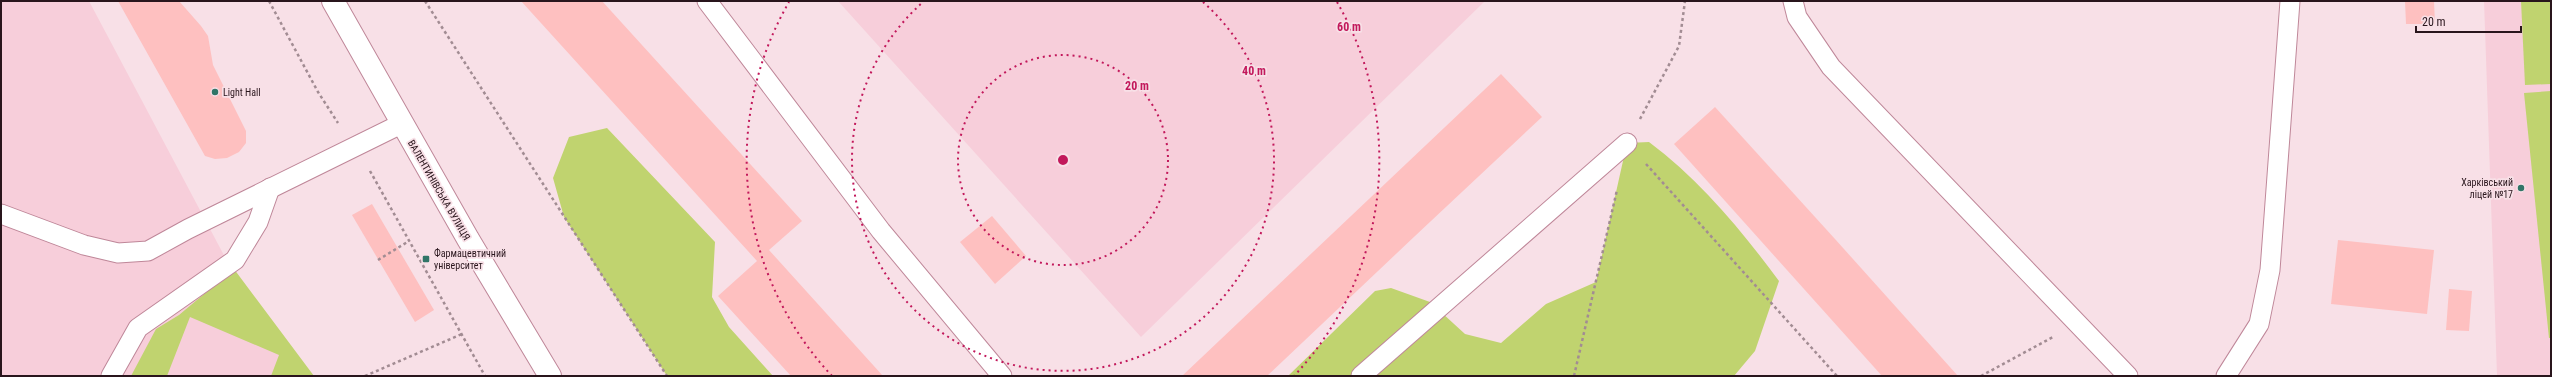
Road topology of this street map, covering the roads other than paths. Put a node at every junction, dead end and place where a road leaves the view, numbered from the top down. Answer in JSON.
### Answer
{"nodes":[{"id":1,"x":333,"y":1,"type":"edge"},
{"id":2,"x":707,"y":1,"type":"edge"},
{"id":3,"x":1793,"y":1,"type":"edge"},
{"id":4,"x":2290,"y":1,"type":"edge"},
{"id":5,"x":401,"y":124,"type":"junction"},
{"id":6,"x":1627,"y":143,"type":"road end"},
{"id":7,"x":270,"y":188,"type":"junction"},
{"id":8,"x":1,"y":214,"type":"edge"},
{"id":9,"x":112,"y":376,"type":"edge"},
{"id":10,"x":550,"y":376,"type":"edge"},
{"id":11,"x":1002,"y":376,"type":"edge"},
{"id":12,"x":1361,"y":376,"type":"edge"},
{"id":13,"x":2128,"y":376,"type":"edge"},
{"id":14,"x":2226,"y":376,"type":"edge"}],
"edges":[{"from":1,"to":5,"type":"street","name":"ВАЛЕНТИНІВСЬКА ВУЛИЦЯ"},
{"from":2,"to":11,"type":"lane"},
{"from":3,"to":13,"type":"lane"},
{"from":4,"to":14,"type":"lane"},
{"from":5,"to":7,"type":"lane"},
{"from":5,"to":10,"type":"street","name":"ВАЛЕНТИНІВСЬКА ВУЛИЦЯ"},
{"from":6,"to":12,"type":"lane"},
{"from":7,"to":8,"type":"lane"},
{"from":7,"to":9,"type":"lane"}]}
